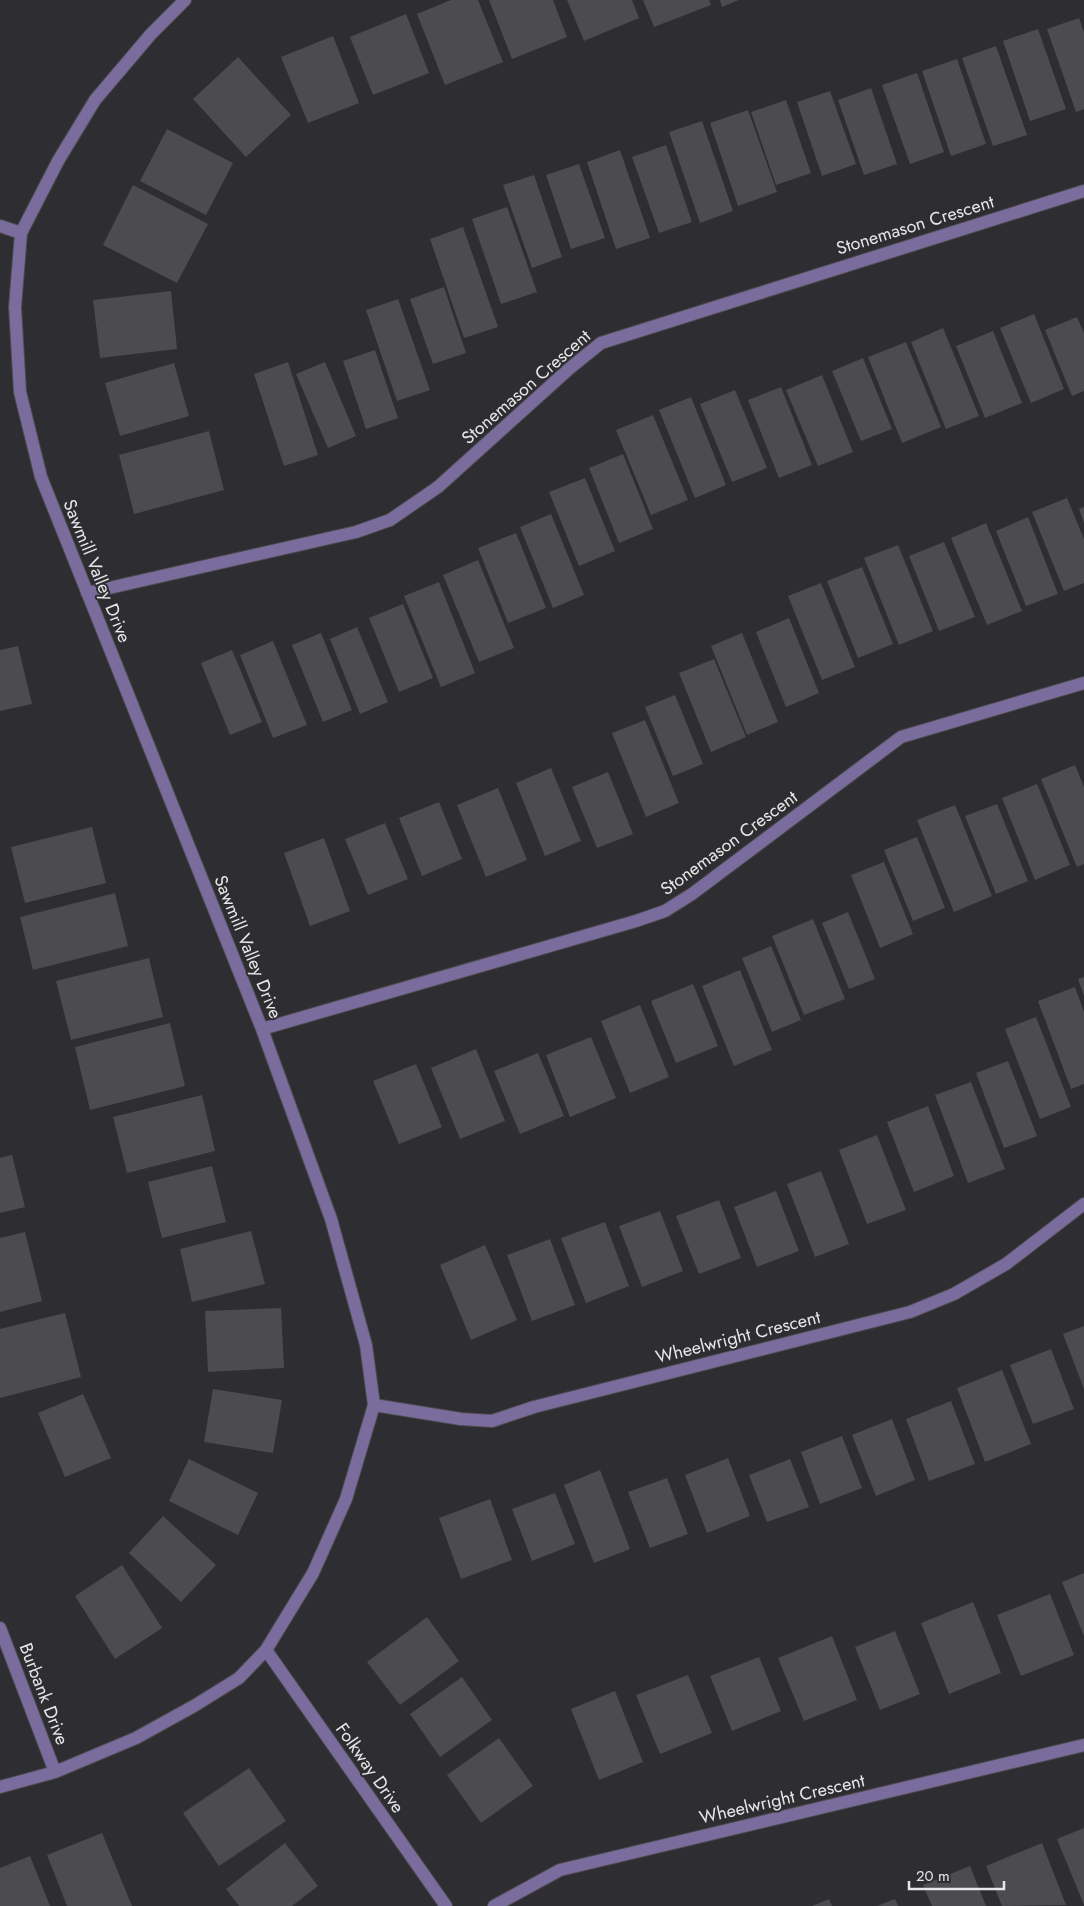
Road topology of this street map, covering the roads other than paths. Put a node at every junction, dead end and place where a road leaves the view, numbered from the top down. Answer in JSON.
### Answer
{"nodes":[{"id":1,"x":185,"y":0,"type":"edge"},
{"id":2,"x":1084,"y":191,"type":"edge"},
{"id":3,"x":0,"y":226,"type":"edge"},
{"id":4,"x":21,"y":233,"type":"junction"},
{"id":5,"x":87,"y":593,"type":"junction"},
{"id":6,"x":1084,"y":683,"type":"edge"},
{"id":7,"x":262,"y":1029,"type":"junction"},
{"id":8,"x":1084,"y":1204,"type":"edge"},
{"id":9,"x":374,"y":1405,"type":"junction"},
{"id":10,"x":0,"y":1628,"type":"edge"},
{"id":11,"x":266,"y":1650,"type":"junction"},
{"id":12,"x":1084,"y":1745,"type":"edge"},
{"id":13,"x":55,"y":1772,"type":"junction"},
{"id":14,"x":0,"y":1787,"type":"edge"},
{"id":15,"x":446,"y":1906,"type":"edge"},
{"id":16,"x":494,"y":1906,"type":"edge"}],
"edges":[{"from":1,"to":4,"type":"street","name":"Sawmill Valley Drive"},
{"from":2,"to":5,"type":"street","name":"Stonemason Crescent"},
{"from":3,"to":4,"type":"street"},
{"from":4,"to":5,"type":"street","name":"Sawmill Valley Drive"},
{"from":5,"to":7,"type":"street","name":"Sawmill Valley Drive"},
{"from":6,"to":7,"type":"street","name":"Stonemason Crescent"},
{"from":7,"to":9,"type":"street","name":"Sawmill Valley Drive"},
{"from":8,"to":9,"type":"street","name":"Wheelwright Crescent"},
{"from":9,"to":11,"type":"street","name":"Sawmill Valley Drive"},
{"from":10,"to":13,"type":"street","name":"Burbank Drive"},
{"from":11,"to":13,"type":"street","name":"Sawmill Valley Drive"},
{"from":11,"to":15,"type":"street","name":"Folkway Drive"},
{"from":12,"to":16,"type":"street","name":"Wheelwright Crescent"},
{"from":13,"to":14,"type":"street","name":"Sawmill Valley Drive"}]}
